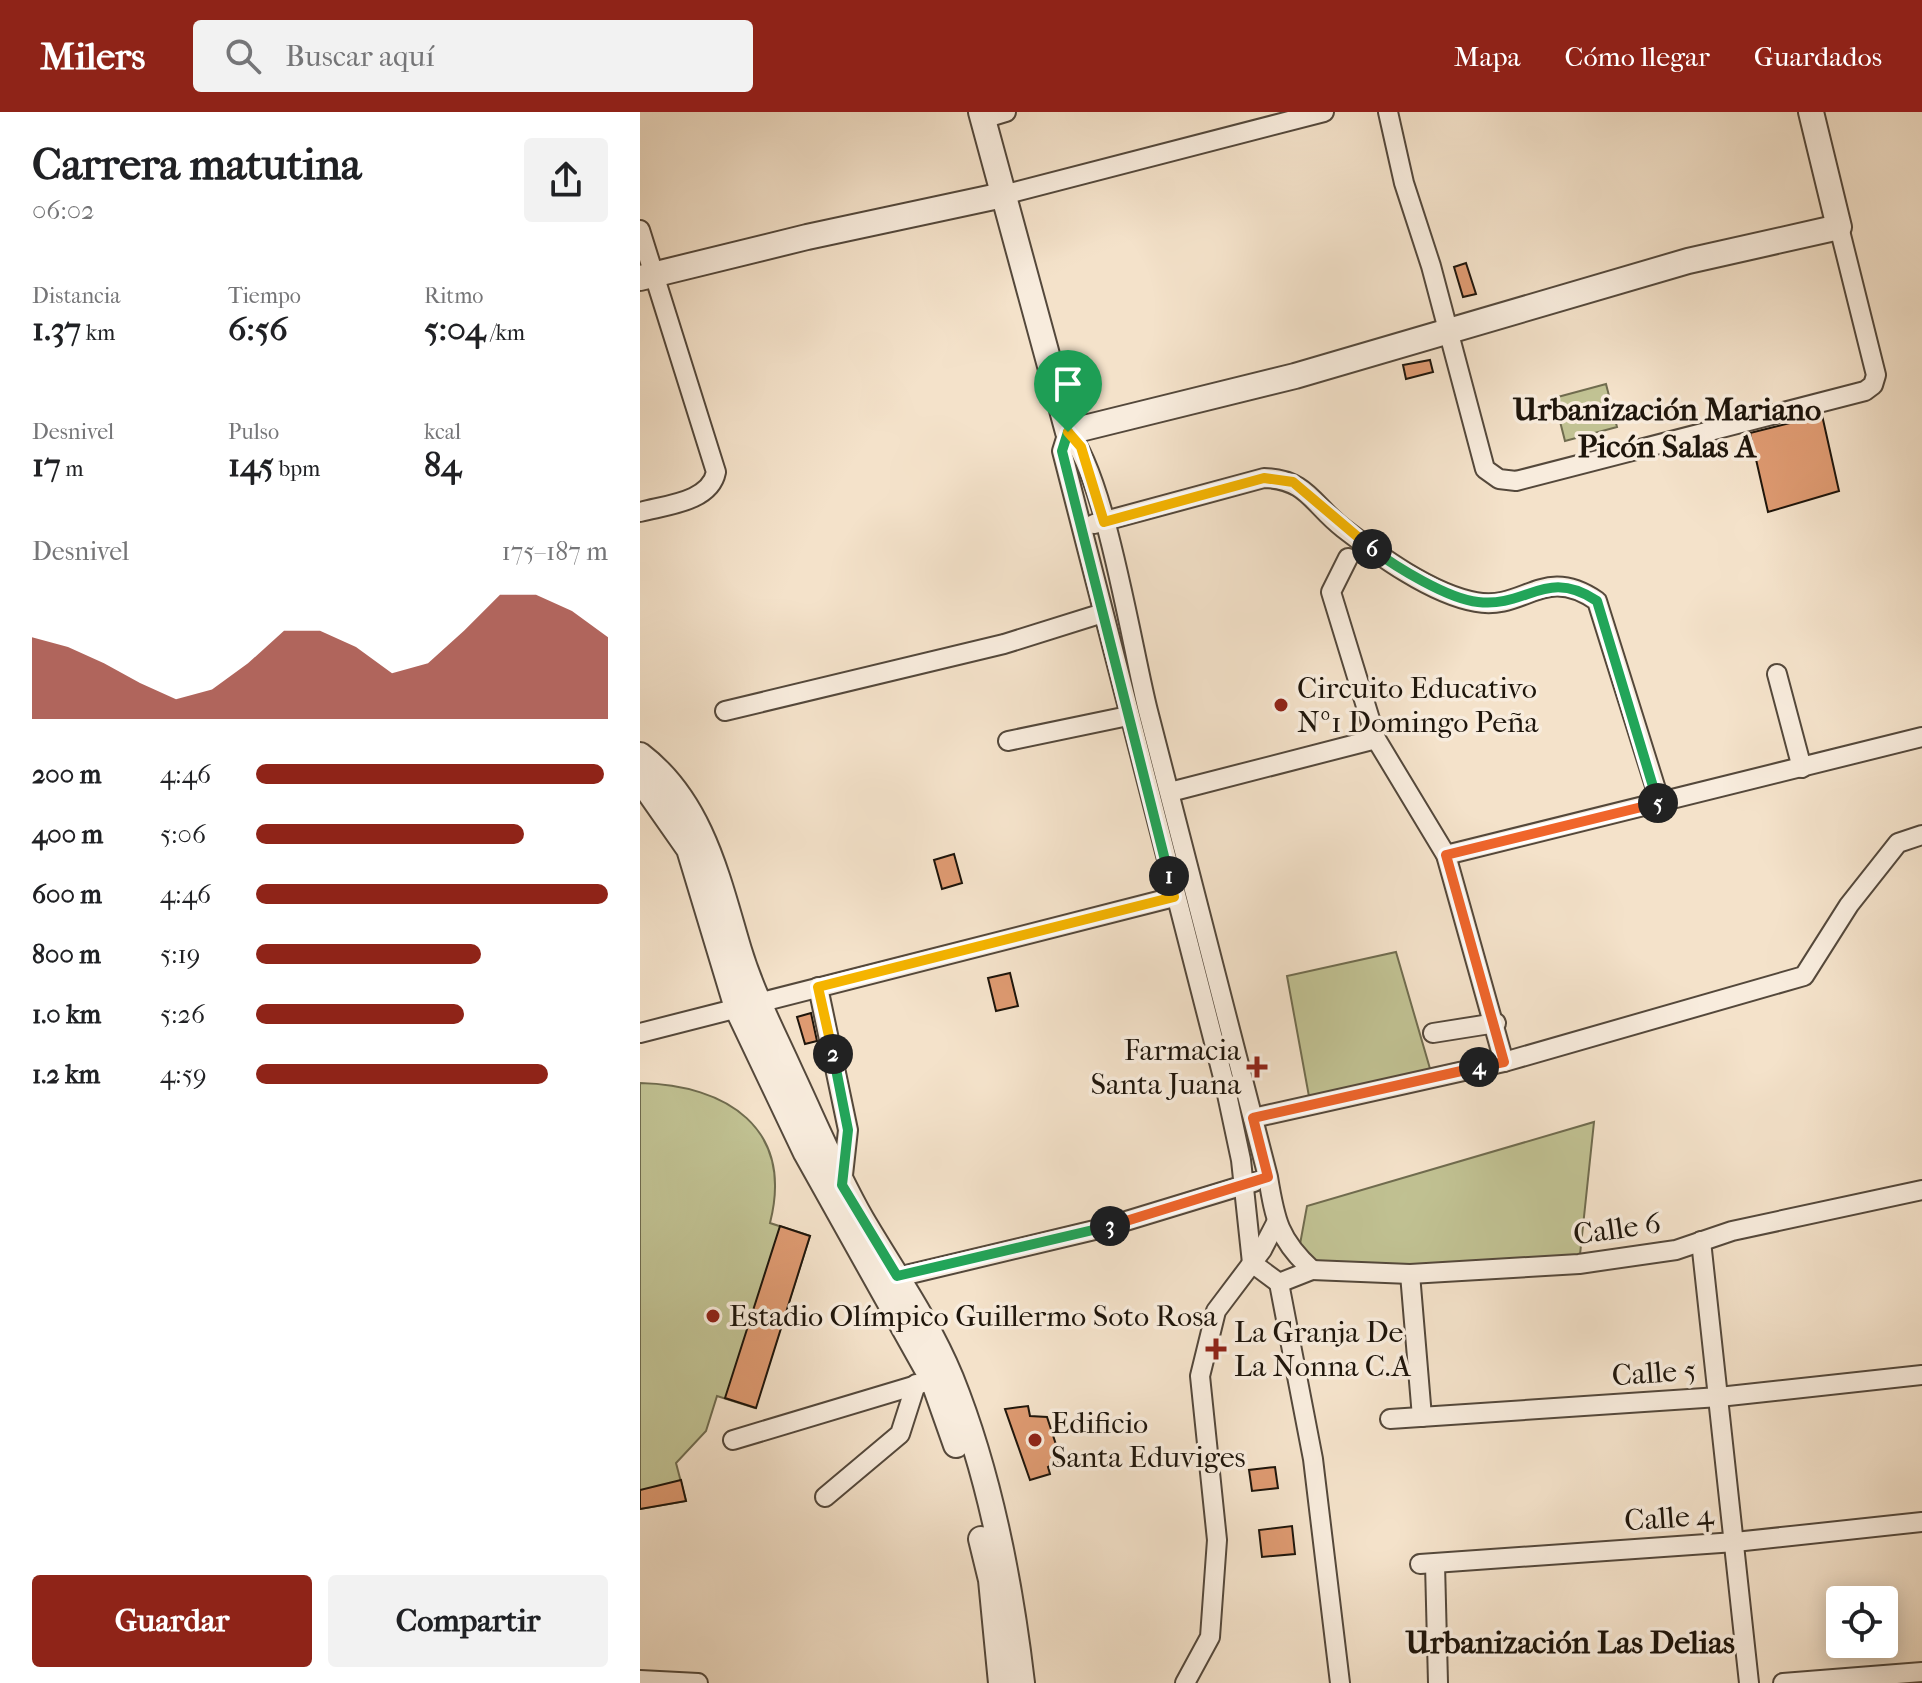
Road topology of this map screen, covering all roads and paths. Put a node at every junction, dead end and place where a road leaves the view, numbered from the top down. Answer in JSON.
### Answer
{"nodes":[{"id":1,"x":1324,"y":112,"type":"edge"},
{"id":2,"x":1388,"y":112,"type":"edge"},
{"id":3,"x":1811,"y":112,"type":"edge"},
{"id":4,"x":990,"y":114,"type":"edge"},
{"id":5,"x":1003,"y":195,"type":"junction"},
{"id":6,"x":1839,"y":227,"type":"junction"},
{"id":7,"x":640,"y":230,"type":"edge"},
{"id":8,"x":646,"y":269,"type":"edge"},
{"id":9,"x":1448,"y":331,"type":"junction"},
{"id":10,"x":1068,"y":432,"type":"junction"},
{"id":11,"x":640,"y":512,"type":"edge"},
{"id":12,"x":1104,"y":522,"type":"junction"},
{"id":13,"x":1084,"y":527,"type":"junction"},
{"id":14,"x":1348,"y":558,"type":"dead end"},
{"id":15,"x":1103,"y":613,"type":"junction"},
{"id":16,"x":1777,"y":674,"type":"dead end"},
{"id":17,"x":725,"y":711,"type":"dead end"},
{"id":18,"x":1128,"y":716,"type":"junction"},
{"id":19,"x":1922,"y":737,"type":"edge"},
{"id":20,"x":1376,"y":739,"type":"junction"},
{"id":21,"x":1008,"y":741,"type":"dead end"},
{"id":22,"x":640,"y":755,"type":"edge"},
{"id":23,"x":1802,"y":768,"type":"junction"},
{"id":24,"x":640,"y":779,"type":"edge"},
{"id":25,"x":1170,"y":792,"type":"junction"},
{"id":26,"x":1660,"y":802,"type":"junction"},
{"id":27,"x":1922,"y":835,"type":"edge"},
{"id":28,"x":1446,"y":855,"type":"junction"},
{"id":29,"x":1174,"y":897,"type":"junction"},
{"id":30,"x":818,"y":987,"type":"junction"},
{"id":31,"x":748,"y":1005,"type":"junction"},
{"id":32,"x":1496,"y":1023,"type":"junction"},
{"id":33,"x":640,"y":1033,"type":"edge"},
{"id":34,"x":1433,"y":1033,"type":"dead end"},
{"id":35,"x":1504,"y":1062,"type":"junction"},
{"id":36,"x":1253,"y":1118,"type":"junction"},
{"id":37,"x":1268,"y":1177,"type":"junction"},
{"id":38,"x":842,"y":1185,"type":"junction"},
{"id":39,"x":1244,"y":1185,"type":"junction"},
{"id":40,"x":1922,"y":1190,"type":"edge"},
{"id":41,"x":1276,"y":1223,"type":"junction"},
{"id":42,"x":1701,"y":1241,"type":"junction"},
{"id":43,"x":1252,"y":1263,"type":"junction"},
{"id":44,"x":1312,"y":1270,"type":"junction"},
{"id":45,"x":1410,"y":1274,"type":"junction"},
{"id":46,"x":888,"y":1279,"type":"junction"},
{"id":47,"x":1279,"y":1283,"type":"junction"},
{"id":48,"x":1922,"y":1375,"type":"edge"},
{"id":49,"x":924,"y":1382,"type":"junction"},
{"id":50,"x":1719,"y":1397,"type":"junction"},
{"id":51,"x":1422,"y":1417,"type":"junction"},
{"id":52,"x":1390,"y":1419,"type":"dead end"},
{"id":53,"x":733,"y":1440,"type":"dead end"},
{"id":54,"x":825,"y":1497,"type":"dead end"},
{"id":55,"x":1922,"y":1522,"type":"edge"},
{"id":56,"x":1735,"y":1542,"type":"junction"},
{"id":57,"x":1922,"y":1672,"type":"edge"},
{"id":58,"x":640,"y":1680,"type":"edge"},
{"id":59,"x":698,"y":1683,"type":"edge"},
{"id":60,"x":1001,"y":1683,"type":"edge"},
{"id":61,"x":1022,"y":1683,"type":"edge"},
{"id":62,"x":1185,"y":1683,"type":"edge"},
{"id":63,"x":1340,"y":1683,"type":"edge"},
{"id":64,"x":1438,"y":1683,"type":"edge"},
{"id":65,"x":1749,"y":1683,"type":"edge"},
{"id":66,"x":1783,"y":1683,"type":"edge"}],
"edges":[{"from":1,"to":5,"type":"street"},
{"from":2,"to":9,"type":"street"},
{"from":3,"to":6,"type":"street"},
{"from":4,"to":5,"type":"street"},
{"from":5,"to":8,"type":"street"},
{"from":5,"to":10,"type":"street"},
{"from":6,"to":9,"type":"street"},
{"from":6,"to":9,"type":"street"},
{"from":7,"to":8,"type":"street"},
{"from":8,"to":11,"type":"street"},
{"from":9,"to":10,"type":"street"},
{"from":10,"to":12,"type":"street"},
{"from":10,"to":13,"type":"street"},
{"from":12,"to":13,"type":"street"},
{"from":12,"to":25,"type":"street"},
{"from":12,"to":26,"type":"street"},
{"from":13,"to":15,"type":"street"},
{"from":14,"to":20,"type":"street"},
{"from":15,"to":17,"type":"street"},
{"from":15,"to":18,"type":"street"},
{"from":16,"to":23,"type":"street"},
{"from":18,"to":21,"type":"street"},
{"from":18,"to":29,"type":"street"},
{"from":19,"to":23,"type":"street"},
{"from":20,"to":25,"type":"street"},
{"from":20,"to":28,"type":"street"},
{"from":22,"to":31,"type":"street"},
{"from":23,"to":26,"type":"street"},
{"from":24,"to":31,"type":"street"},
{"from":25,"to":36,"type":"street"},
{"from":26,"to":28,"type":"street"},
{"from":27,"to":35,"type":"street"},
{"from":28,"to":32,"type":"street"},
{"from":29,"to":30,"type":"street"},
{"from":29,"to":39,"type":"street"},
{"from":30,"to":31,"type":"street"},
{"from":30,"to":38,"type":"street"},
{"from":31,"to":33,"type":"street"},
{"from":31,"to":38,"type":"street"},
{"from":31,"to":46,"type":"street"},
{"from":32,"to":34,"type":"street"},
{"from":32,"to":35,"type":"street"},
{"from":35,"to":36,"type":"street"},
{"from":36,"to":37,"type":"street"},
{"from":37,"to":39,"type":"street"},
{"from":37,"to":41,"type":"street"},
{"from":38,"to":46,"type":"street"},
{"from":39,"to":43,"type":"street"},
{"from":39,"to":46,"type":"street"},
{"from":40,"to":42,"type":"street","name":"Calle 6"},
{"from":41,"to":43,"type":"street"},
{"from":41,"to":44,"type":"street"},
{"from":42,"to":45,"type":"street","name":"Calle 6"},
{"from":42,"to":50,"type":"street"},
{"from":43,"to":47,"type":"street"},
{"from":43,"to":62,"type":"street"},
{"from":44,"to":45,"type":"street","name":"Calle 6"},
{"from":44,"to":47,"type":"street"},
{"from":45,"to":51,"type":"street"},
{"from":46,"to":49,"type":"street"},
{"from":46,"to":61,"type":"street"},
{"from":47,"to":63,"type":"street"},
{"from":48,"to":50,"type":"street","name":"Calle 5"},
{"from":49,"to":53,"type":"street"},
{"from":49,"to":54,"type":"street"},
{"from":49,"to":60,"type":"street"},
{"from":50,"to":51,"type":"street","name":"Calle 5"},
{"from":50,"to":56,"type":"street"},
{"from":51,"to":52,"type":"street","name":"Calle 5"},
{"from":55,"to":56,"type":"street","name":"Calle 4"},
{"from":56,"to":64,"type":"street","name":"Calle 4"},
{"from":56,"to":65,"type":"street"},
{"from":57,"to":66,"type":"street"},
{"from":58,"to":59,"type":"street"}]}
